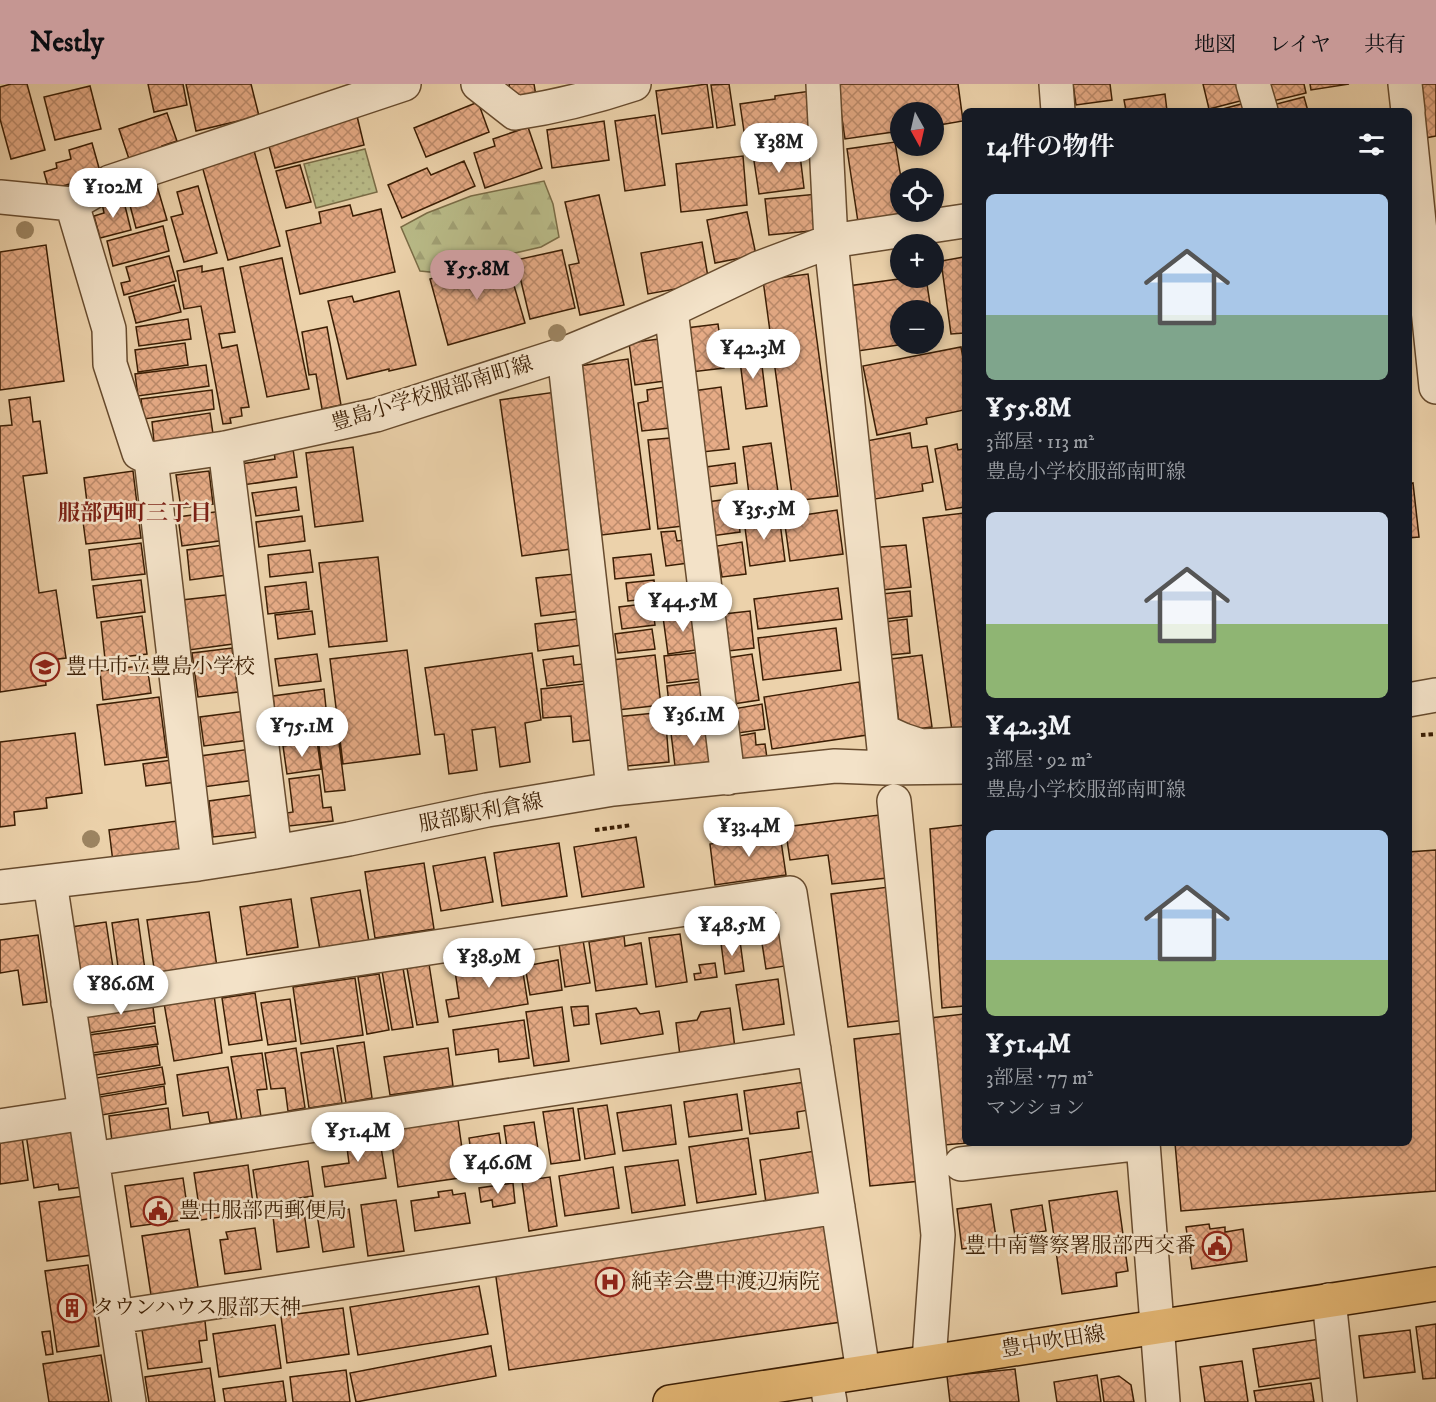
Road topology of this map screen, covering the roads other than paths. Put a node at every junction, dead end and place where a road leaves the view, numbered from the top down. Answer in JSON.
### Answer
{"nodes":[{"id":1,"x":404,"y":84,"type":"edge"},
{"id":2,"x":478,"y":84,"type":"edge"},
{"id":3,"x":634,"y":84,"type":"edge"},
{"id":4,"x":823,"y":84,"type":"edge"},
{"id":5,"x":1056,"y":84,"type":"edge"},
{"id":6,"x":1253,"y":84,"type":"edge"},
{"id":7,"x":1405,"y":84,"type":"edge"},
{"id":8,"x":330,"y":96,"type":"edge"},
{"id":9,"x":1058,"y":108,"type":"edge"},
{"id":10,"x":1260,"y":108,"type":"edge"},
{"id":11,"x":1408,"y":108,"type":"edge"},
{"id":12,"x":1412,"y":128,"type":"edge"},
{"id":13,"x":1419,"y":150,"type":"edge"},
{"id":14,"x":0,"y":197,"type":"edge"},
{"id":15,"x":72,"y":204,"type":"junction"},
{"id":16,"x":962,"y":221,"type":"edge"},
{"id":17,"x":831,"y":241,"type":"junction"},
{"id":18,"x":671,"y":310,"type":"junction"},
{"id":19,"x":564,"y":354,"type":"junction"},
{"id":20,"x":1436,"y":387,"type":"edge"},
{"id":21,"x":225,"y":448,"type":"junction"},
{"id":22,"x":152,"y":459,"type":"junction"},
{"id":23,"x":1436,"y":695,"type":"edge"},
{"id":24,"x":1412,"y":699,"type":"edge"},
{"id":25,"x":883,"y":730,"type":"junction"},
{"id":26,"x":962,"y":744,"type":"edge"},
{"id":27,"x":962,"y":767,"type":"edge"},
{"id":28,"x":886,"y":768,"type":"junction"},
{"id":29,"x":728,"y":778,"type":"junction"},
{"id":30,"x":613,"y":789,"type":"junction"},
{"id":31,"x":894,"y":801,"type":"dead end"},
{"id":32,"x":275,"y":852,"type":"junction"},
{"id":33,"x":198,"y":864,"type":"junction"},
{"id":34,"x":50,"y":882,"type":"junction"},
{"id":35,"x":0,"y":887,"type":"edge"},
{"id":36,"x":68,"y":1003,"type":"junction"},
{"id":37,"x":814,"y":1049,"type":"junction"},
{"id":38,"x":85,"y":1113,"type":"junction"},
{"id":39,"x":0,"y":1126,"type":"edge"},
{"id":40,"x":1116,"y":1146,"type":"edge"},
{"id":41,"x":1142,"y":1146,"type":"edge"},
{"id":42,"x":92,"y":1159,"type":"junction"},
{"id":43,"x":961,"y":1164,"type":"dead end"},
{"id":44,"x":838,"y":1207,"type":"junction"},
{"id":45,"x":1436,"y":1284,"type":"edge"},
{"id":46,"x":1329,"y":1300,"type":"junction"},
{"id":47,"x":116,"y":1317,"type":"junction"},
{"id":48,"x":1157,"y":1327,"type":"junction"},
{"id":49,"x":929,"y":1361,"type":"junction"},
{"id":50,"x":863,"y":1372,"type":"junction"},
{"id":51,"x":828,"y":1390,"type":"edge"},
{"id":52,"x":129,"y":1402,"type":"edge"},
{"id":53,"x":670,"y":1402,"type":"edge"},
{"id":54,"x":1163,"y":1402,"type":"edge"},
{"id":55,"x":1340,"y":1402,"type":"edge"}],
"edges":[{"from":1,"to":8,"type":"street"},
{"from":2,"to":3,"type":"street"},
{"from":4,"to":17,"type":"street"},
{"from":5,"to":9,"type":"street"},
{"from":6,"to":10,"type":"street"},
{"from":7,"to":11,"type":"street"},
{"from":8,"to":15,"type":"street"},
{"from":12,"to":13,"type":"street"},
{"from":13,"to":20,"type":"street"},
{"from":14,"to":15,"type":"street"},
{"from":15,"to":22,"type":"street"},
{"from":16,"to":17,"type":"street","name":"豊島小学校服部南町線"},
{"from":17,"to":18,"type":"street","name":"豊島小学校服部南町線"},
{"from":17,"to":25,"type":"street"},
{"from":18,"to":19,"type":"street","name":"豊島小学校服部南町線"},
{"from":18,"to":29,"type":"street"},
{"from":19,"to":21,"type":"street","name":"豊島小学校服部南町線"},
{"from":19,"to":30,"type":"street"},
{"from":21,"to":22,"type":"street","name":"豊島小学校服部南町線"},
{"from":21,"to":32,"type":"street"},
{"from":22,"to":33,"type":"street"},
{"from":23,"to":24,"type":"street"},
{"from":25,"to":26,"type":"street"},
{"from":25,"to":28,"type":"street"},
{"from":27,"to":28,"type":"street","name":"服部駅利倉線"},
{"from":28,"to":29,"type":"street","name":"服部駅利倉線"},
{"from":29,"to":30,"type":"street","name":"服部駅利倉線"},
{"from":30,"to":32,"type":"street","name":"服部駅利倉線"},
{"from":31,"to":49,"type":"street"},
{"from":32,"to":33,"type":"street","name":"服部駅利倉線"},
{"from":33,"to":34,"type":"street","name":"服部駅利倉線"},
{"from":34,"to":35,"type":"street","name":"服部駅利倉線"},
{"from":34,"to":36,"type":"street"},
{"from":36,"to":37,"type":"street"},
{"from":36,"to":38,"type":"street"},
{"from":37,"to":42,"type":"street"},
{"from":37,"to":44,"type":"street"},
{"from":38,"to":39,"type":"street"},
{"from":38,"to":42,"type":"street"},
{"from":40,"to":43,"type":"street"},
{"from":41,"to":48,"type":"street"},
{"from":42,"to":47,"type":"street"},
{"from":44,"to":47,"type":"street"},
{"from":44,"to":50,"type":"street"},
{"from":45,"to":46,"type":"main road","name":"豊中吹田線"},
{"from":46,"to":48,"type":"main road","name":"豊中吹田線"},
{"from":46,"to":55,"type":"street"},
{"from":47,"to":52,"type":"street"},
{"from":48,"to":49,"type":"main road","name":"豊中吹田線"},
{"from":48,"to":54,"type":"street"},
{"from":49,"to":50,"type":"main road","name":"豊中吹田線"},
{"from":50,"to":51,"type":"main road","name":"豊中吹田線"},
{"from":51,"to":53,"type":"main road","name":"豊中吹田線"}]}
